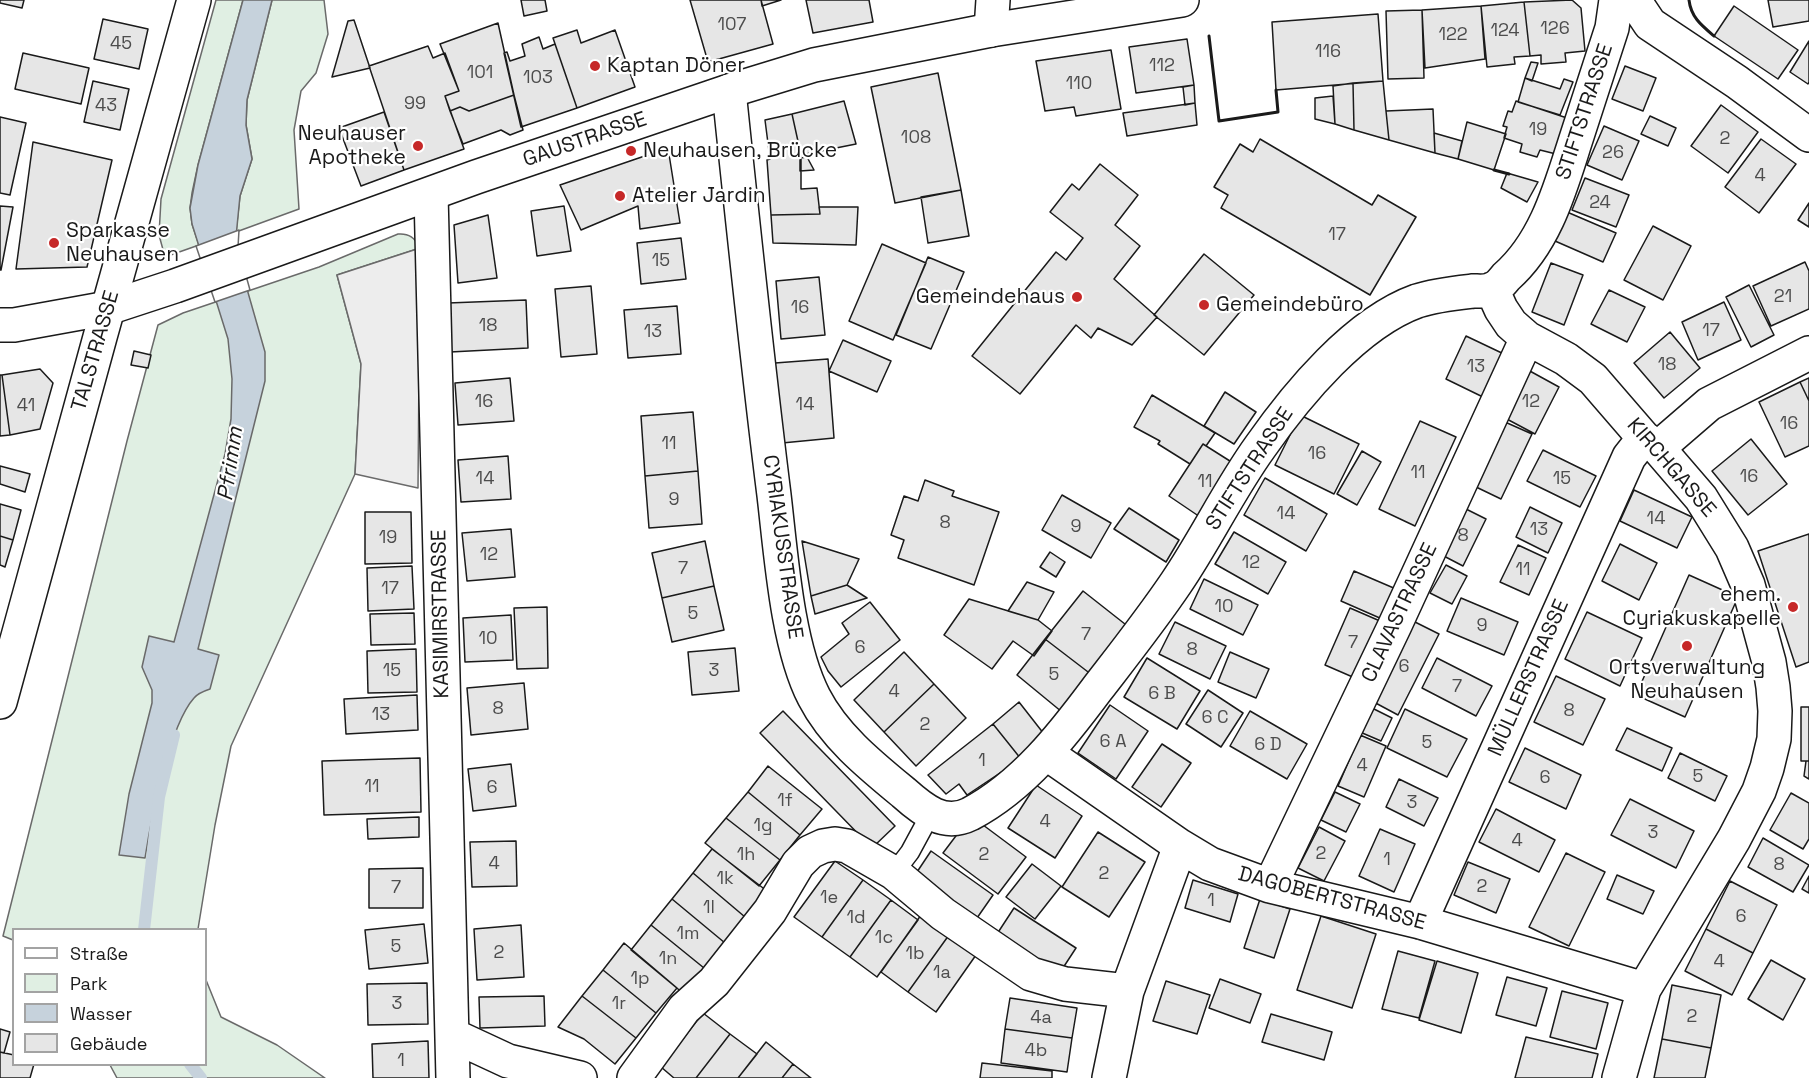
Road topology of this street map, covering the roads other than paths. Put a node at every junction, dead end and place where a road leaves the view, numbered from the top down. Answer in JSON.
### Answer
{"nodes":[{"id":1,"x":194,"y":0,"type":"edge"},
{"id":2,"x":1182,"y":0,"type":"edge"},
{"id":3,"x":1616,"y":0,"type":"edge"},
{"id":4,"x":1634,"y":0,"type":"edge"},
{"id":5,"x":992,"y":15,"type":"edge"},
{"id":6,"x":729,"y":91,"type":"junction"},
{"id":7,"x":1809,"y":135,"type":"edge"},
{"id":8,"x":431,"y":194,"type":"junction"},
{"id":9,"x":1492,"y":289,"type":"junction"},
{"id":10,"x":108,"y":308,"type":"junction"},
{"id":11,"x":0,"y":325,"type":"edge"},
{"id":12,"x":1527,"y":338,"type":"junction"},
{"id":13,"x":1809,"y":353,"type":"edge"},
{"id":14,"x":1651,"y":443,"type":"junction"},
{"id":15,"x":0,"y":702,"type":"edge"},
{"id":16,"x":1046,"y":753,"type":"junction"},
{"id":17,"x":930,"y":814,"type":"junction"},
{"id":18,"x":1180,"y":846,"type":"junction"},
{"id":19,"x":894,"y":873,"type":"junction"},
{"id":20,"x":1270,"y":886,"type":"junction"},
{"id":21,"x":1420,"y":922,"type":"junction"},
{"id":22,"x":1644,"y":989,"type":"junction"},
{"id":23,"x":1127,"y":991,"type":"junction"},
{"id":24,"x":452,"y":1035,"type":"junction"},
{"id":25,"x":453,"y":1078,"type":"edge"},
{"id":26,"x":580,"y":1078,"type":"edge"},
{"id":27,"x":634,"y":1078,"type":"edge"},
{"id":28,"x":1109,"y":1078,"type":"edge"},
{"id":29,"x":1619,"y":1078,"type":"edge"}],
"edges":[{"from":1,"to":10,"type":"street","name":"TALSTRASSE"},
{"from":2,"to":5,"type":"street","name":"GAUSTRASSE"},
{"from":3,"to":9,"type":"street","name":"STIFTSTRASSE"},
{"from":4,"to":7,"type":"street"},
{"from":5,"to":6,"type":"street","name":"GAUSTRASSE"},
{"from":6,"to":8,"type":"street","name":"GAUSTRASSE"},
{"from":6,"to":17,"type":"street","name":"CYRIAKUSSTRASSE"},
{"from":8,"to":10,"type":"street","name":"GAUSTRASSE"},
{"from":8,"to":24,"type":"street","name":"KASIMIRSTRASSE"},
{"from":9,"to":12,"type":"street","name":"KIRCHGASSE"},
{"from":9,"to":16,"type":"street","name":"STIFTSTRASSE"},
{"from":10,"to":11,"type":"street","name":"GAUSTRASSE"},
{"from":10,"to":15,"type":"street","name":"TALSTRASSE"},
{"from":12,"to":14,"type":"street","name":"KIRCHGASSE"},
{"from":12,"to":20,"type":"street","name":"CLAVASTRASSE"},
{"from":13,"to":14,"type":"street","name":"MÜLLERSTRASSE"},
{"from":14,"to":21,"type":"street","name":"MÜLLERSTRASSE"},
{"from":14,"to":22,"type":"street","name":"KIRCHGASSE"},
{"from":16,"to":17,"type":"street"},
{"from":16,"to":18,"type":"street","name":"DAGOBERTSTRASSE"},
{"from":17,"to":19,"type":"lane"},
{"from":18,"to":20,"type":"street","name":"DAGOBERTSTRASSE"},
{"from":18,"to":23,"type":"street"},
{"from":19,"to":23,"type":"street"},
{"from":19,"to":27,"type":"street"},
{"from":20,"to":21,"type":"street","name":"DAGOBERTSTRASSE"},
{"from":21,"to":22,"type":"street","name":"DAGOBERTSTRASSE"},
{"from":22,"to":29,"type":"street","name":"KIRCHGASSE"},
{"from":23,"to":28,"type":"street"},
{"from":24,"to":25,"type":"street","name":"KASIMIRSTRASSE"},
{"from":24,"to":26,"type":"street"}]}
